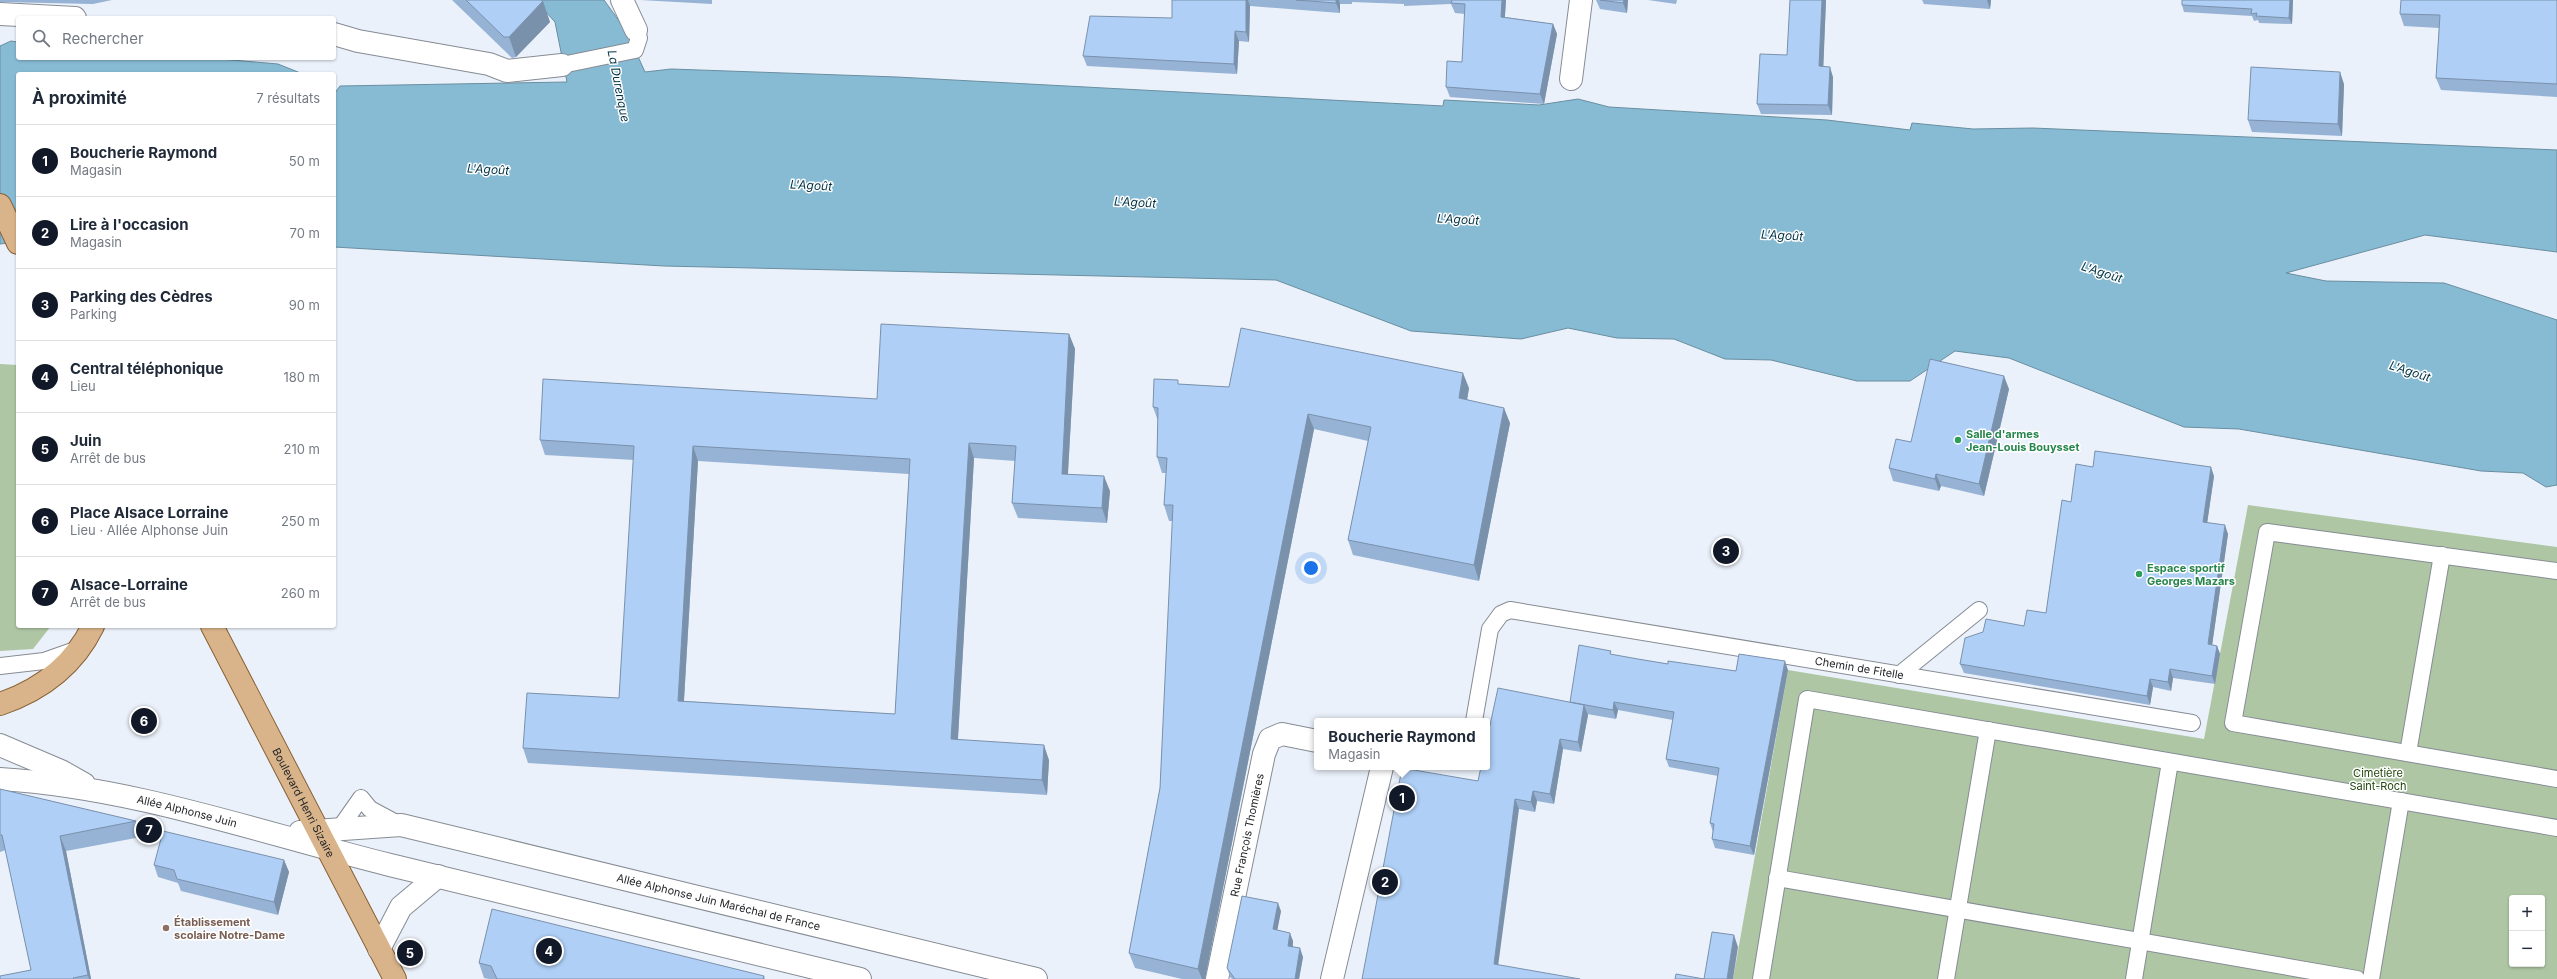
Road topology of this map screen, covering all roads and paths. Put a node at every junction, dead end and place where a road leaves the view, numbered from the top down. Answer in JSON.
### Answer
{"nodes":[{"id":1,"x":622,"y":0,"type":"edge"},
{"id":2,"x":1581,"y":0,"type":"edge"},
{"id":3,"x":0,"y":14,"type":"edge"},
{"id":4,"x":38,"y":16,"type":"edge"},
{"id":5,"x":336,"y":35,"type":"edge"},
{"id":6,"x":635,"y":40,"type":"joint"},
{"id":7,"x":562,"y":65,"type":"joint"},
{"id":8,"x":1571,"y":79,"type":"dead end"},
{"id":9,"x":0,"y":205,"type":"edge"},
{"id":10,"x":16,"y":239,"type":"edge"},
{"id":11,"x":2442,"y":555,"type":"junction"},
{"id":12,"x":2557,"y":571,"type":"edge"},
{"id":13,"x":1979,"y":610,"type":"dead end"},
{"id":14,"x":92,"y":628,"type":"edge"},
{"id":15,"x":213,"y":628,"type":"edge"},
{"id":16,"x":83,"y":647,"type":"junction"},
{"id":17,"x":0,"y":666,"type":"edge"},
{"id":18,"x":1899,"y":675,"type":"junction"},
{"id":19,"x":0,"y":704,"type":"edge"},
{"id":20,"x":1475,"y":718,"type":"edge"},
{"id":21,"x":2192,"y":723,"type":"dead end"},
{"id":22,"x":1988,"y":730,"type":"junction"},
{"id":23,"x":1314,"y":740,"type":"edge"},
{"id":24,"x":0,"y":745,"type":"edge"},
{"id":25,"x":2408,"y":753,"type":"junction"},
{"id":26,"x":2170,"y":762,"type":"junction"},
{"id":27,"x":1381,"y":770,"type":"edge"},
{"id":28,"x":0,"y":779,"type":"edge"},
{"id":29,"x":2557,"y":779,"type":"edge"},
{"id":30,"x":94,"y":790,"type":"junction"},
{"id":31,"x":2401,"y":801,"type":"junction"},
{"id":32,"x":401,"y":824,"type":"junction"},
{"id":33,"x":2557,"y":828,"type":"edge"},
{"id":34,"x":339,"y":829,"type":"junction"},
{"id":35,"x":322,"y":839,"type":"junction"},
{"id":36,"x":438,"y":876,"type":"junction"},
{"id":37,"x":1777,"y":878,"type":"junction"},
{"id":38,"x":1958,"y":909,"type":"junction"},
{"id":39,"x":2140,"y":941,"type":"junction"},
{"id":40,"x":379,"y":949,"type":"junction"},
{"id":41,"x":824,"y":974,"type":"edge"},
{"id":42,"x":395,"y":979,"type":"edge"},
{"id":43,"x":860,"y":979,"type":"edge"},
{"id":44,"x":1036,"y":979,"type":"edge"},
{"id":45,"x":1217,"y":979,"type":"edge"},
{"id":46,"x":1332,"y":979,"type":"edge"},
{"id":47,"x":1761,"y":979,"type":"edge"},
{"id":48,"x":1946,"y":979,"type":"edge"},
{"id":49,"x":2134,"y":979,"type":"edge"},
{"id":50,"x":2357,"y":979,"type":"edge"},
{"id":51,"x":2371,"y":979,"type":"edge"}],
"edges":[{"from":1,"to":6,"type":"main road"},
{"from":2,"to":8,"type":"main road"},
{"from":3,"to":4,"type":"main road"},
{"from":5,"to":7,"type":"main road"},
{"from":6,"to":7,"type":"lane"},
{"from":9,"to":10,"type":"main road"},
{"from":11,"to":12,"type":"lane"},
{"from":11,"to":25,"type":"lane"},
{"from":11,"to":25,"type":"lane"},
{"from":13,"to":18,"type":"lane"},
{"from":14,"to":16,"type":"main road"},
{"from":15,"to":35,"type":"main road","name":"Boulevard Henri Sizaire"},
{"from":16,"to":17,"type":"lane"},
{"from":16,"to":19,"type":"main road"},
{"from":18,"to":20,"type":"lane","name":"Chemin de Fitelle"},
{"from":18,"to":21,"type":"lane","name":"Chemin de Fitelle"},
{"from":22,"to":26,"type":"lane"},
{"from":22,"to":37,"type":"lane"},
{"from":22,"to":38,"type":"lane"},
{"from":23,"to":45,"type":"main road","name":"Rue François Thomières"},
{"from":24,"to":30,"type":"main road","name":"Allée Alphonse Juin"},
{"from":25,"to":29,"type":"lane"},
{"from":26,"to":31,"type":"lane"},
{"from":26,"to":39,"type":"lane"},
{"from":27,"to":46,"type":"main road"},
{"from":28,"to":30,"type":"main road","name":"Allée Alphonse Juin"},
{"from":30,"to":35,"type":"main road","name":"Allée Alphonse Juin"},
{"from":31,"to":33,"type":"lane"},
{"from":31,"to":51,"type":"lane"},
{"from":32,"to":34,"type":"main road","name":"Allée Alphonse Juin"},
{"from":32,"to":34,"type":"lane"},
{"from":32,"to":44,"type":"main road","name":"Allée Alphonse Juin Maréchal de France"},
{"from":34,"to":35,"type":"main road","name":"Allée Alphonse Juin"},
{"from":35,"to":36,"type":"main road"},
{"from":35,"to":40,"type":"main road","name":"Boulevard Henri Sizaire"},
{"from":36,"to":40,"type":"main road"},
{"from":36,"to":41,"type":"main road"},
{"from":37,"to":38,"type":"lane"},
{"from":37,"to":47,"type":"lane"},
{"from":38,"to":39,"type":"lane"},
{"from":38,"to":48,"type":"lane"},
{"from":39,"to":49,"type":"lane"},
{"from":39,"to":50,"type":"lane"},
{"from":40,"to":42,"type":"main road","name":"Boulevard Henri Sizaire"},
{"from":41,"to":43,"type":"main road"}]}
